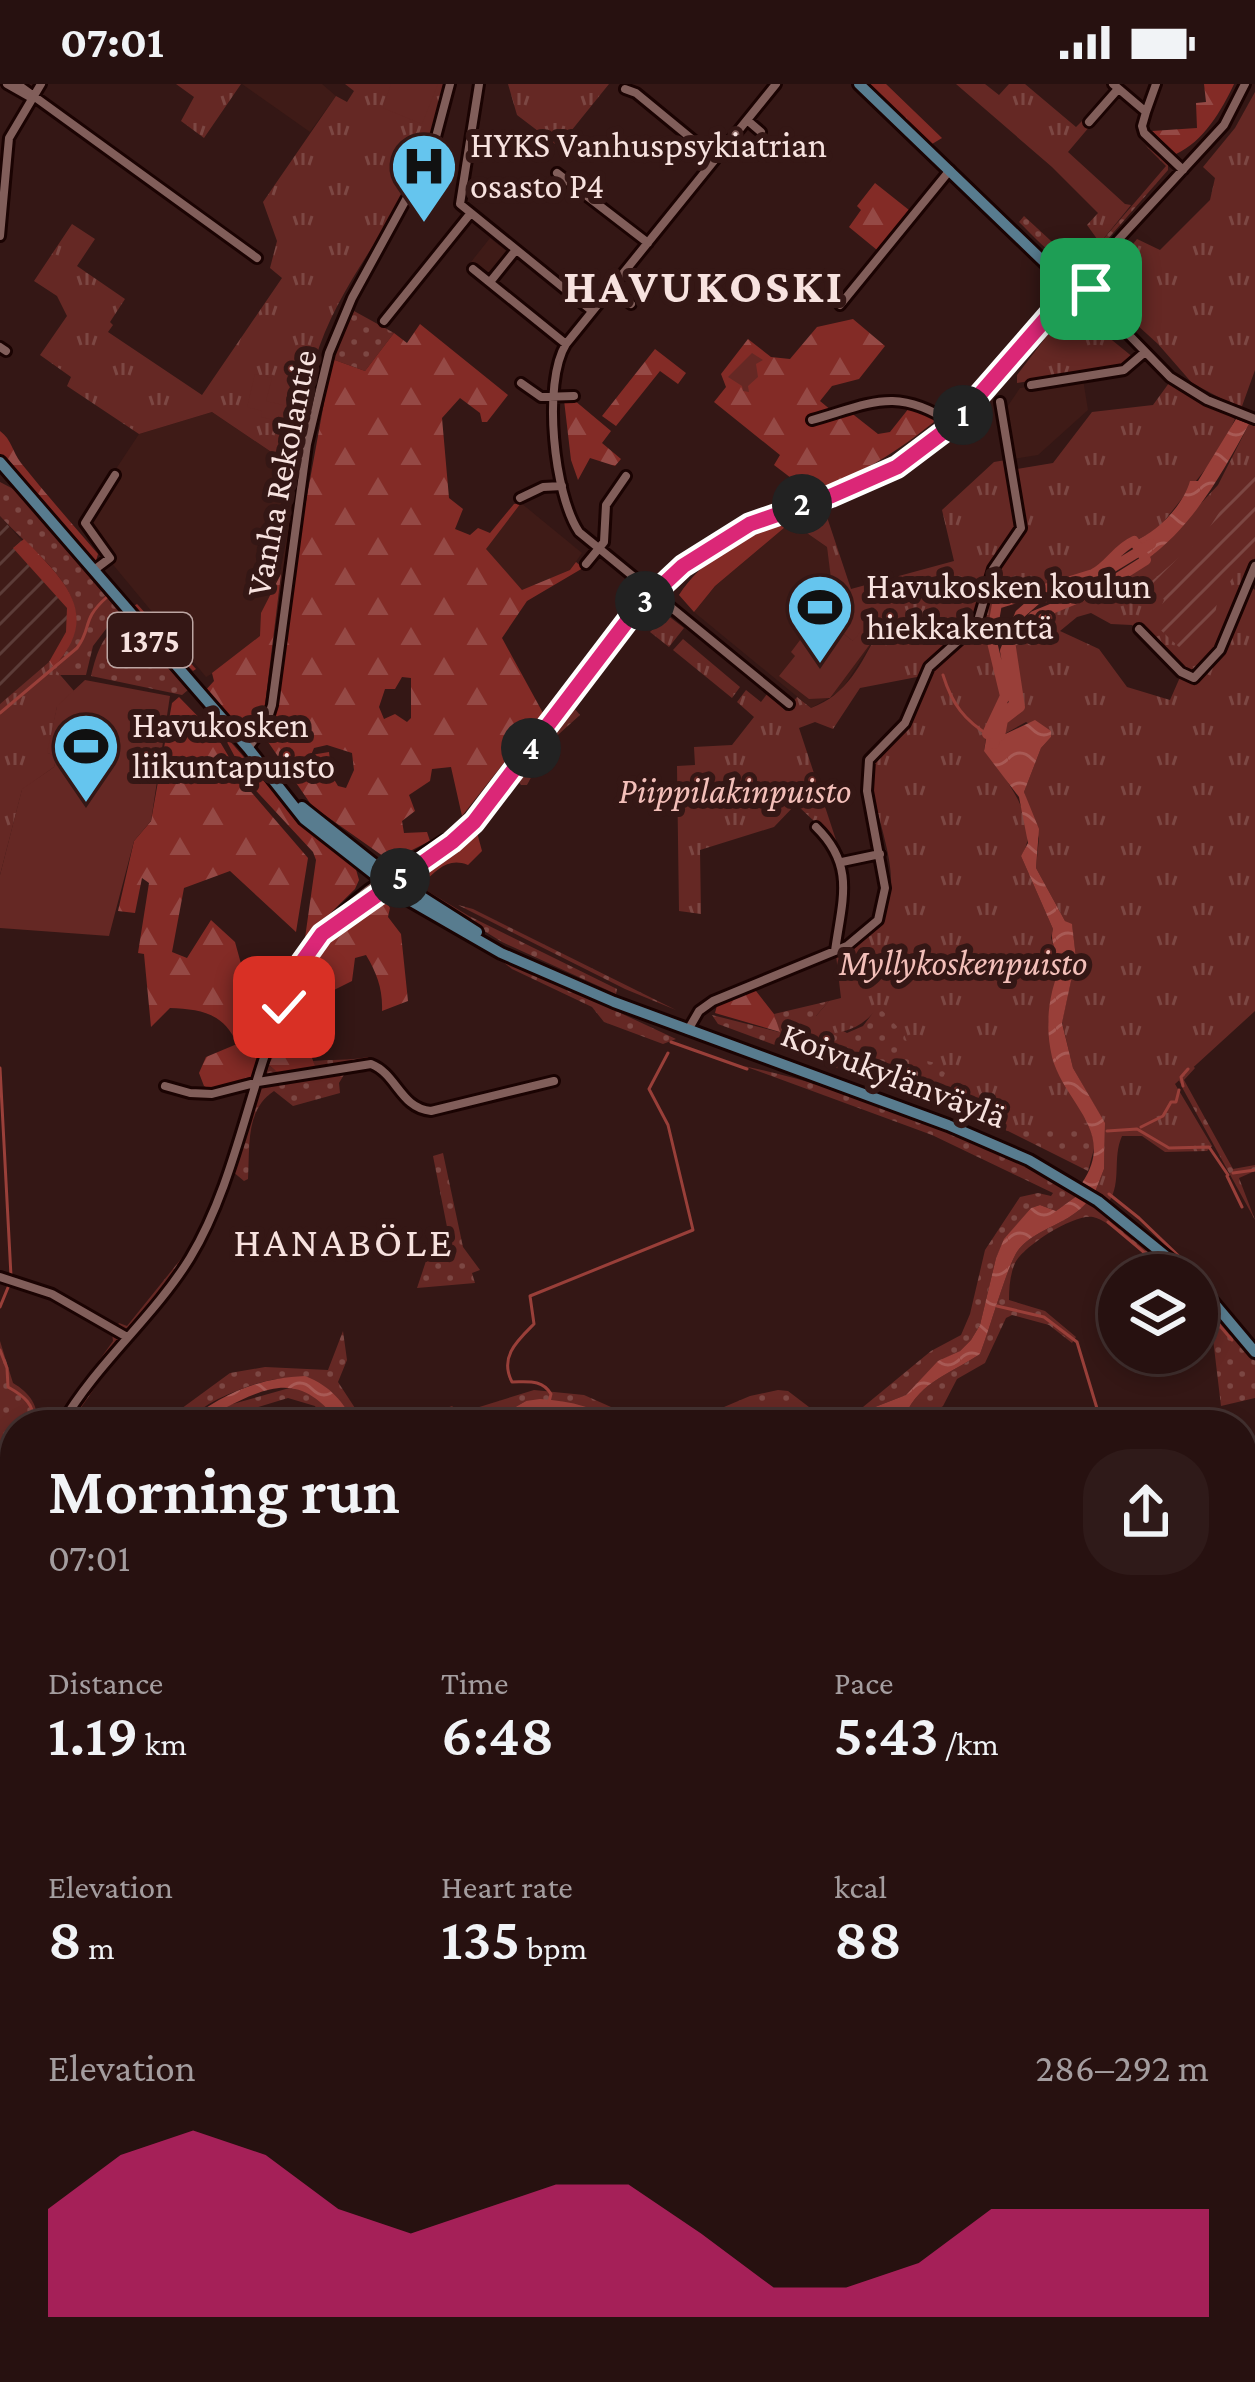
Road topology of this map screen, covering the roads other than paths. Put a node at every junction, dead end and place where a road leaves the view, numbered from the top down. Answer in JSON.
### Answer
{"nodes":[{"id":1,"x":7,"y":84,"type":"edge"},
{"id":2,"x":17,"y":84,"type":"edge"},
{"id":3,"x":41,"y":84,"type":"edge"},
{"id":4,"x":450,"y":84,"type":"edge"},
{"id":5,"x":478,"y":84,"type":"edge"},
{"id":6,"x":776,"y":84,"type":"edge"},
{"id":7,"x":859,"y":84,"type":"edge"},
{"id":8,"x":1156,"y":84,"type":"edge"},
{"id":9,"x":1245,"y":84,"type":"edge"},
{"id":10,"x":1115,"y":86,"type":"edge"},
{"id":11,"x":625,"y":88,"type":"dead end"},
{"id":12,"x":32,"y":98,"type":"junction"},
{"id":13,"x":1146,"y":112,"type":"junction"},
{"id":14,"x":747,"y":120,"type":"junction"},
{"id":15,"x":1089,"y":122,"type":"dead end"},
{"id":16,"x":760,"y":131,"type":"dead end"},
{"id":17,"x":715,"y":158,"type":"junction"},
{"id":18,"x":951,"y":169,"type":"junction"},
{"id":19,"x":1183,"y":170,"type":"junction"},
{"id":20,"x":557,"y":173,"type":"dead end"},
{"id":21,"x":470,"y":214,"type":"junction"},
{"id":22,"x":0,"y":236,"type":"edge"},
{"id":23,"x":648,"y":243,"type":"junction"},
{"id":24,"x":515,"y":250,"type":"junction"},
{"id":25,"x":256,"y":258,"type":"dead end"},
{"id":26,"x":473,"y":269,"type":"dead end"},
{"id":27,"x":490,"y":282,"type":"junction"},
{"id":28,"x":612,"y":288,"type":"junction"},
{"id":29,"x":1078,"y":289,"type":"junction"},
{"id":30,"x":632,"y":304,"type":"dead end"},
{"id":31,"x":840,"y":305,"type":"dead end"},
{"id":32,"x":592,"y":311,"type":"junction"},
{"id":33,"x":384,"y":321,"type":"dead end"},
{"id":34,"x":566,"y":344,"type":"junction"},
{"id":35,"x":1144,"y":352,"type":"junction"},
{"id":36,"x":521,"y":383,"type":"dead end"},
{"id":37,"x":1031,"y":385,"type":"dead end"},
{"id":38,"x":574,"y":396,"type":"dead end"},
{"id":39,"x":553,"y":398,"type":"junction"},
{"id":40,"x":1000,"y":402,"type":"dead end"},
{"id":41,"x":1255,"y":419,"type":"edge"},
{"id":42,"x":812,"y":420,"type":"dead end"},
{"id":43,"x":954,"y":424,"type":"junction"},
{"id":44,"x":0,"y":467,"type":"edge"},
{"id":45,"x":115,"y":475,"type":"dead end"},
{"id":46,"x":626,"y":476,"type":"dead end"},
{"id":47,"x":562,"y":486,"type":"junction"},
{"id":48,"x":520,"y":498,"type":"dead end"},
{"id":49,"x":598,"y":549,"type":"junction"},
{"id":50,"x":586,"y":564,"type":"dead end"},
{"id":51,"x":1255,"y":566,"type":"edge"},
{"id":52,"x":93,"y":571,"type":"junction"},
{"id":53,"x":657,"y":597,"type":"junction"},
{"id":54,"x":1139,"y":629,"type":"dead end"},
{"id":55,"x":789,"y":704,"type":"dead end"},
{"id":56,"x":248,"y":748,"type":"junction"},
{"id":57,"x":816,"y":826,"type":"dead end"},
{"id":58,"x":880,"y":854,"type":"junction"},
{"id":59,"x":842,"y":862,"type":"junction"},
{"id":60,"x":388,"y":881,"type":"junction"},
{"id":61,"x":835,"y":950,"type":"junction"},
{"id":62,"x":688,"y":1030,"type":"junction"},
{"id":63,"x":554,"y":1081,"type":"dead end"},
{"id":64,"x":259,"y":1082,"type":"junction"},
{"id":65,"x":165,"y":1086,"type":"dead end"},
{"id":66,"x":1163,"y":1254,"type":"edge"},
{"id":67,"x":0,"y":1277,"type":"edge"},
{"id":68,"x":1218,"y":1308,"type":"edge"},
{"id":69,"x":127,"y":1337,"type":"junction"},
{"id":70,"x":1255,"y":1352,"type":"edge"},
{"id":71,"x":71,"y":1410,"type":"edge"}],
"edges":[{"from":1,"to":12,"type":"street"},
{"from":2,"to":12,"type":"street"},
{"from":3,"to":12,"type":"street"},
{"from":4,"to":56,"type":"street","name":"Vanha Rekolantie"},
{"from":5,"to":21,"type":"street"},
{"from":6,"to":14,"type":"street"},
{"from":7,"to":18,"type":"main road"},
{"from":8,"to":13,"type":"street"},
{"from":9,"to":19,"type":"street"},
{"from":10,"to":13,"type":"street"},
{"from":10,"to":15,"type":"street"},
{"from":11,"to":17,"type":"street"},
{"from":12,"to":22,"type":"street"},
{"from":12,"to":25,"type":"street"},
{"from":13,"to":19,"type":"street"},
{"from":14,"to":16,"type":"street"},
{"from":14,"to":17,"type":"street"},
{"from":17,"to":23,"type":"street"},
{"from":18,"to":29,"type":"main road"},
{"from":18,"to":31,"type":"street"},
{"from":19,"to":29,"type":"street"},
{"from":20,"to":23,"type":"street"},
{"from":21,"to":24,"type":"street"},
{"from":21,"to":33,"type":"street"},
{"from":23,"to":28,"type":"street"},
{"from":24,"to":27,"type":"street"},
{"from":24,"to":32,"type":"street"},
{"from":26,"to":27,"type":"street"},
{"from":27,"to":34,"type":"street"},
{"from":28,"to":30,"type":"street"},
{"from":28,"to":32,"type":"street"},
{"from":29,"to":35,"type":"street"},
{"from":29,"to":43,"type":"main road"},
{"from":32,"to":34,"type":"street"},
{"from":34,"to":39,"type":"street"},
{"from":35,"to":37,"type":"street"},
{"from":35,"to":41,"type":"street"},
{"from":36,"to":39,"type":"street"},
{"from":38,"to":39,"type":"street"},
{"from":39,"to":47,"type":"street"},
{"from":40,"to":58,"type":"street"},
{"from":42,"to":43,"type":"street"},
{"from":43,"to":53,"type":"main road"},
{"from":44,"to":52,"type":"main road","name":"Koivukylänväylä","number":"1375"},
{"from":45,"to":52,"type":"street"},
{"from":46,"to":49,"type":"street"},
{"from":47,"to":48,"type":"street"},
{"from":47,"to":49,"type":"street"},
{"from":49,"to":50,"type":"street"},
{"from":49,"to":53,"type":"street"},
{"from":51,"to":54,"type":"street"},
{"from":52,"to":56,"type":"main road","name":"Koivukylänväylä","number":"1375"},
{"from":53,"to":55,"type":"street"},
{"from":53,"to":60,"type":"main road"},
{"from":56,"to":60,"type":"main road","name":"Koivukylänväylä","number":"1375"},
{"from":57,"to":59,"type":"street"},
{"from":58,"to":59,"type":"street"},
{"from":58,"to":61,"type":"street"},
{"from":59,"to":61,"type":"street"},
{"from":60,"to":62,"type":"main road","name":"Koivukylänväylä","number":"1375"},
{"from":60,"to":64,"type":"street"},
{"from":61,"to":62,"type":"street"},
{"from":62,"to":66,"type":"main road","name":"Koivukylänväylä","number":"1375"},
{"from":63,"to":64,"type":"street"},
{"from":64,"to":65,"type":"street"},
{"from":64,"to":69,"type":"street"},
{"from":67,"to":69,"type":"street"},
{"from":68,"to":70,"type":"main road"},
{"from":69,"to":71,"type":"street"}]}
